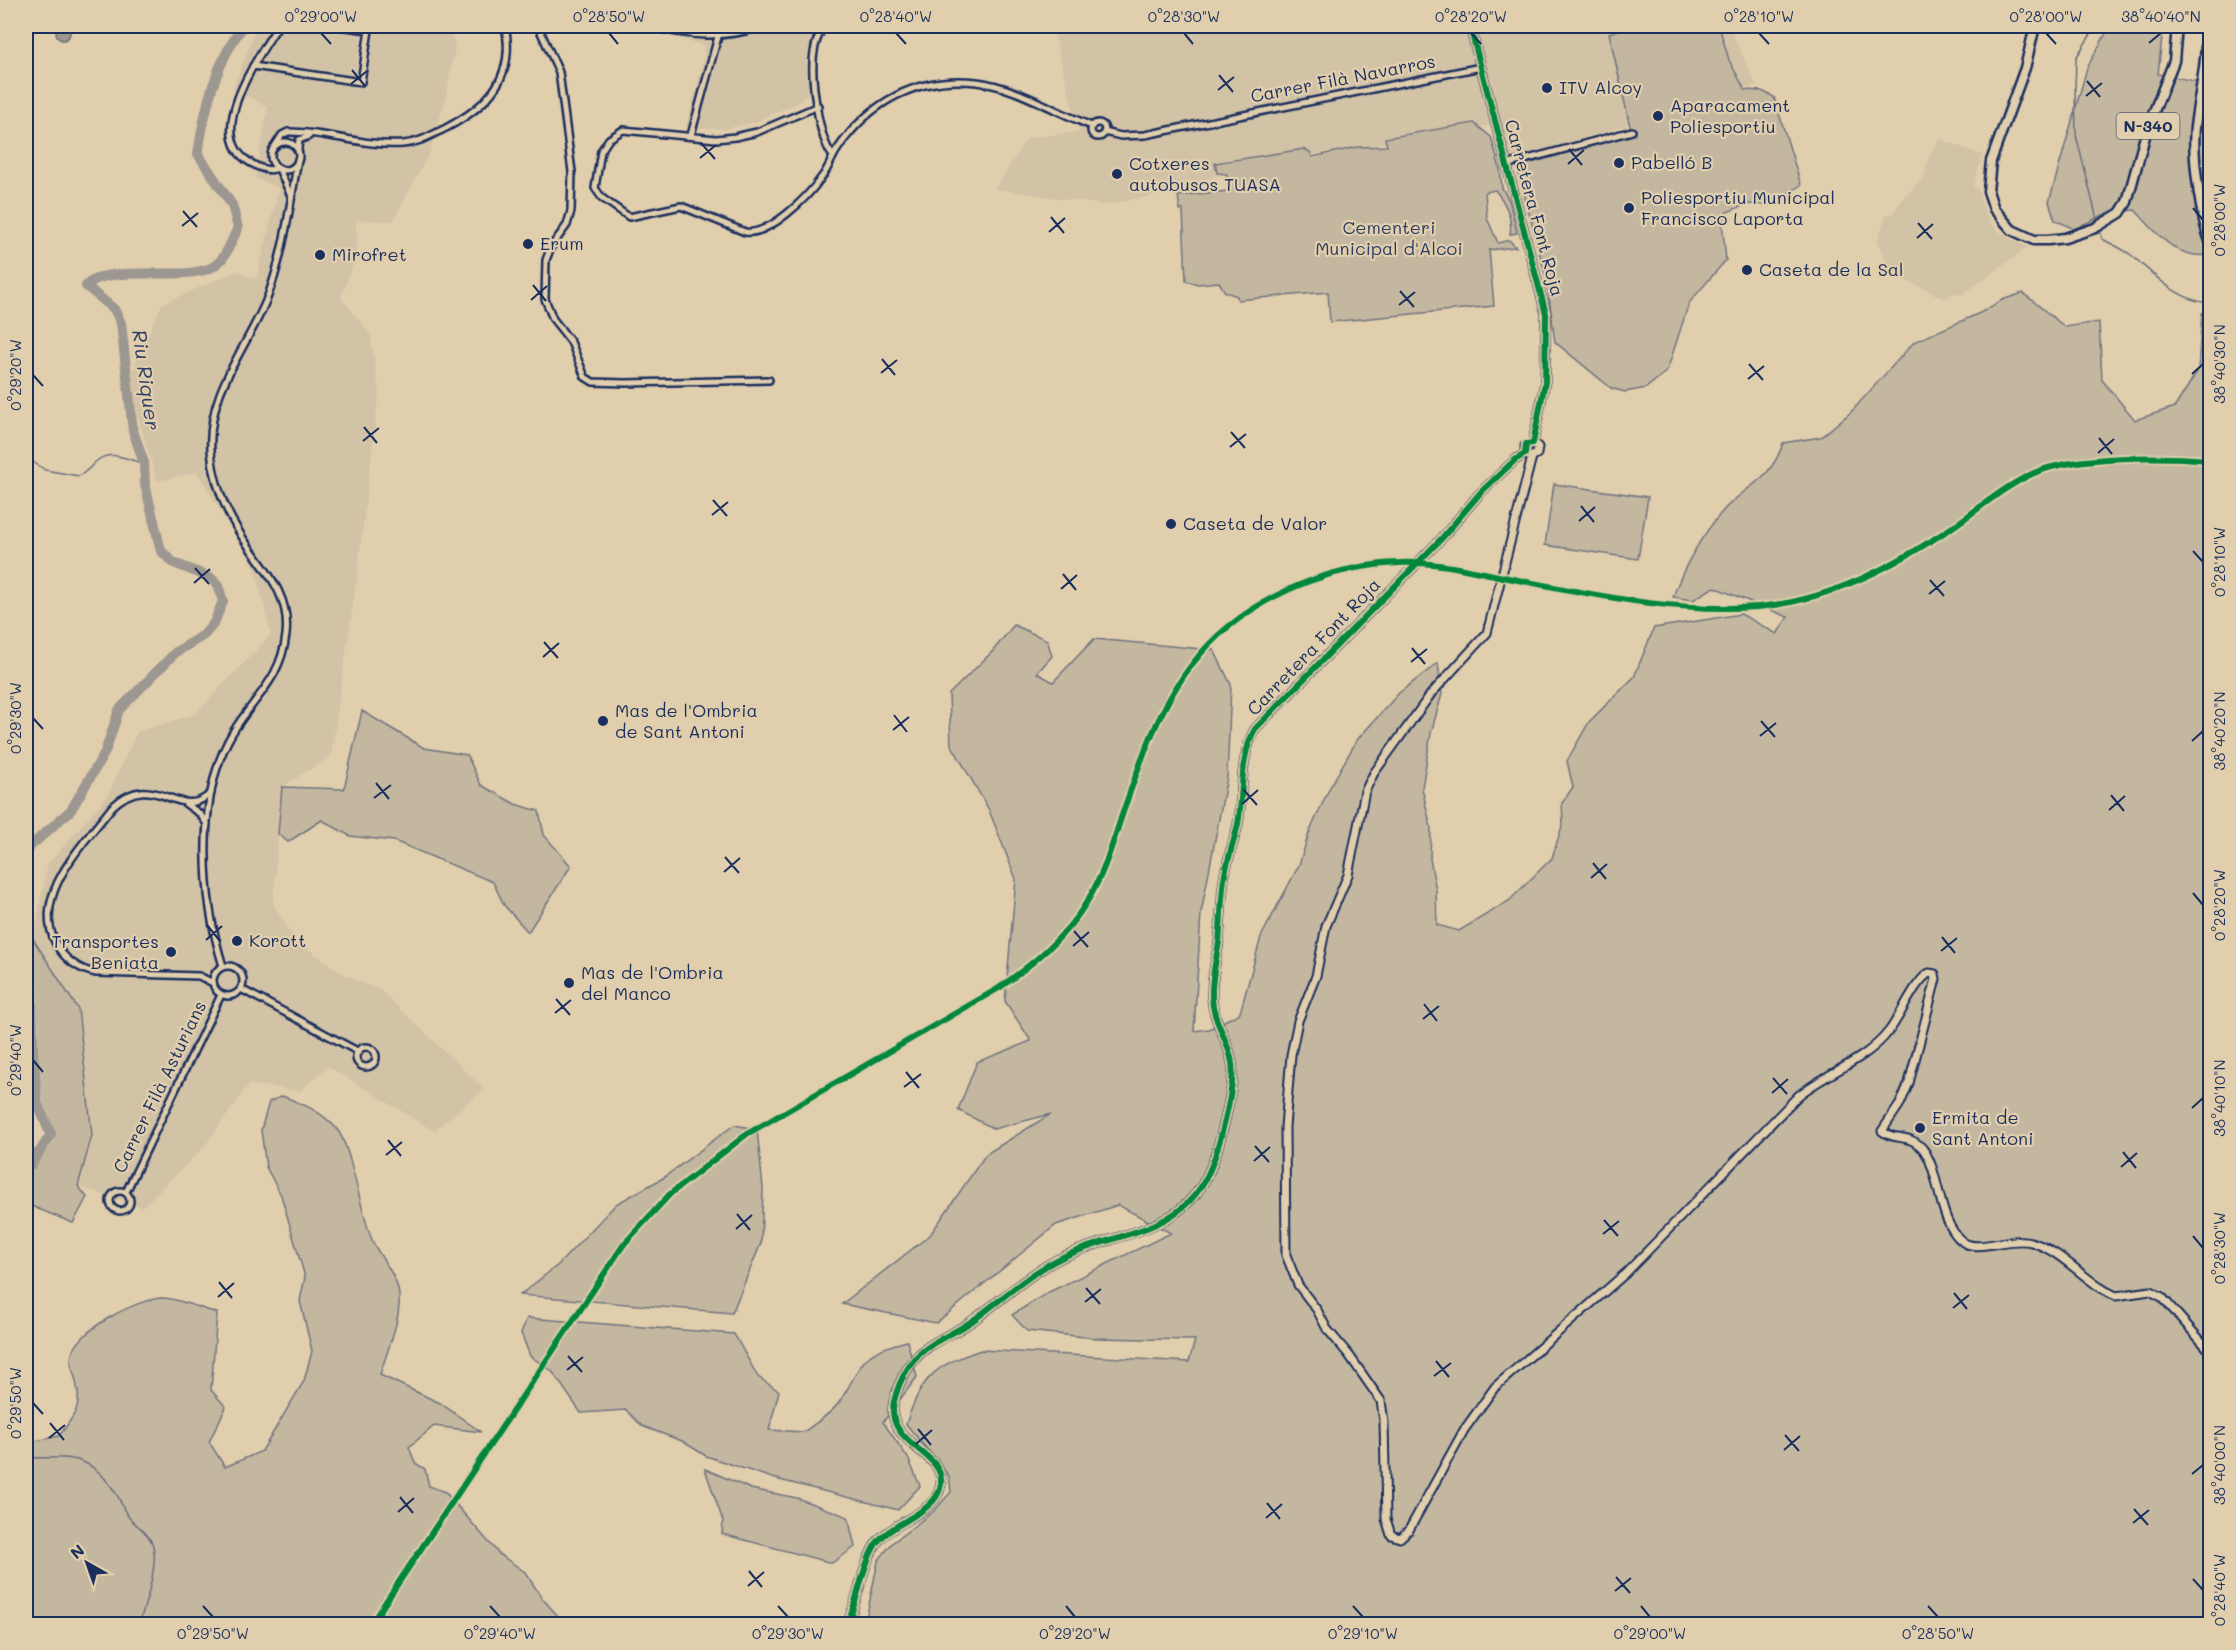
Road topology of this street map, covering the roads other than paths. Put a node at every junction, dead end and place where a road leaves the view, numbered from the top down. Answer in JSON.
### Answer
{"nodes":[{"id":1,"x":278,"y":26,"type":"edge"},
{"id":2,"x":338,"y":26,"type":"edge"},
{"id":3,"x":505,"y":26,"type":"edge"},
{"id":4,"x":538,"y":26,"type":"edge"},
{"id":5,"x":648,"y":26,"type":"edge"},
{"id":6,"x":721,"y":26,"type":"edge"},
{"id":7,"x":763,"y":26,"type":"edge"},
{"id":8,"x":823,"y":26,"type":"edge"},
{"id":9,"x":1470,"y":26,"type":"edge"},
{"id":10,"x":2035,"y":26,"type":"edge"},
{"id":11,"x":2177,"y":26,"type":"edge"},
{"id":12,"x":2206,"y":26,"type":"edge"},
{"id":13,"x":718,"y":36,"type":"junction"},
{"id":14,"x":253,"y":66,"type":"junction"},
{"id":15,"x":1481,"y":67,"type":"junction"},
{"id":16,"x":818,"y":106,"type":"junction"},
{"id":17,"x":1092,"y":126,"type":"junction"},
{"id":18,"x":1632,"y":131,"type":"dead end"},
{"id":19,"x":1104,"y":132,"type":"junction"},
{"id":20,"x":691,"y":135,"type":"junction"},
{"id":21,"x":317,"y":136,"type":"junction"},
{"id":22,"x":275,"y":146,"type":"junction"},
{"id":23,"x":298,"y":156,"type":"junction"},
{"id":24,"x":833,"y":156,"type":"junction"},
{"id":25,"x":271,"y":158,"type":"junction"},
{"id":26,"x":1509,"y":164,"type":"junction"},
{"id":27,"x":258,"y":166,"type":"junction"},
{"id":28,"x":278,"y":169,"type":"junction"},
{"id":29,"x":292,"y":201,"type":"junction"},
{"id":30,"x":2211,"y":241,"type":"edge"},
{"id":31,"x":769,"y":380,"type":"dead end"},
{"id":32,"x":1533,"y":443,"type":"junction"},
{"id":33,"x":1529,"y":456,"type":"junction"},
{"id":34,"x":213,"y":792,"type":"junction"},
{"id":35,"x":185,"y":804,"type":"junction"},
{"id":36,"x":208,"y":826,"type":"junction"},
{"id":37,"x":223,"y":966,"type":"junction"},
{"id":38,"x":213,"y":983,"type":"junction"},
{"id":39,"x":241,"y":989,"type":"junction"},
{"id":40,"x":221,"y":995,"type":"junction"},
{"id":41,"x":358,"y":1052,"type":"dead end"},
{"id":42,"x":126,"y":1192,"type":"junction"},
{"id":43,"x":2211,"y":1351,"type":"edge"},
{"id":44,"x":847,"y":1624,"type":"edge"}],
"edges":[{"from":1,"to":14,"type":"street"},
{"from":2,"to":14,"type":"street"},
{"from":3,"to":21,"type":"street"},
{"from":4,"to":31,"type":"street"},
{"from":5,"to":13,"type":"street"},
{"from":6,"to":13,"type":"street"},
{"from":7,"to":13,"type":"street"},
{"from":8,"to":16,"type":"street"},
{"from":9,"to":15,"type":"street","name":"Carretera Font Roja"},
{"from":10,"to":11,"type":"main road","number":"N-340"},
{"from":12,"to":30,"type":"main road","number":"N-340"},
{"from":13,"to":20,"type":"street"},
{"from":14,"to":27,"type":"street"},
{"from":15,"to":19,"type":"street","name":"Carrer Filà Navarros"},
{"from":15,"to":26,"type":"street","name":"Carretera Font Roja"},
{"from":16,"to":20,"type":"street"},
{"from":16,"to":24,"type":"street"},
{"from":17,"to":19,"type":"street","name":"Carrer Filà Navarros"},
{"from":17,"to":19,"type":"street","name":"Carrer Filà Navarros"},
{"from":17,"to":24,"type":"street"},
{"from":18,"to":26,"type":"street"},
{"from":20,"to":24,"type":"street"},
{"from":21,"to":22,"type":"street"},
{"from":21,"to":23,"type":"street"},
{"from":22,"to":23,"type":"street"},
{"from":22,"to":25,"type":"street"},
{"from":23,"to":28,"type":"street"},
{"from":23,"to":29,"type":"street"},
{"from":25,"to":27,"type":"street"},
{"from":25,"to":28,"type":"street"},
{"from":26,"to":32,"type":"street","name":"Carretera Font Roja"},
{"from":27,"to":28,"type":"street"},
{"from":28,"to":29,"type":"street"},
{"from":29,"to":34,"type":"street"},
{"from":32,"to":33,"type":"street","name":"Carretera Font Roja"},
{"from":32,"to":33,"type":"street","name":"Carretera Font Roja"},
{"from":33,"to":43,"type":"street"},
{"from":33,"to":44,"type":"street","name":"Carretera Font Roja"},
{"from":34,"to":35,"type":"street"},
{"from":34,"to":36,"type":"street"},
{"from":35,"to":36,"type":"street"},
{"from":35,"to":38,"type":"street"},
{"from":36,"to":37,"type":"street"},
{"from":37,"to":38,"type":"street"},
{"from":37,"to":39,"type":"street"},
{"from":38,"to":40,"type":"street"},
{"from":39,"to":40,"type":"street"},
{"from":39,"to":41,"type":"street"},
{"from":40,"to":42,"type":"street","name":"Carrer Filà Asturians"},
{"from":42,"to":42,"type":"street"}]}
